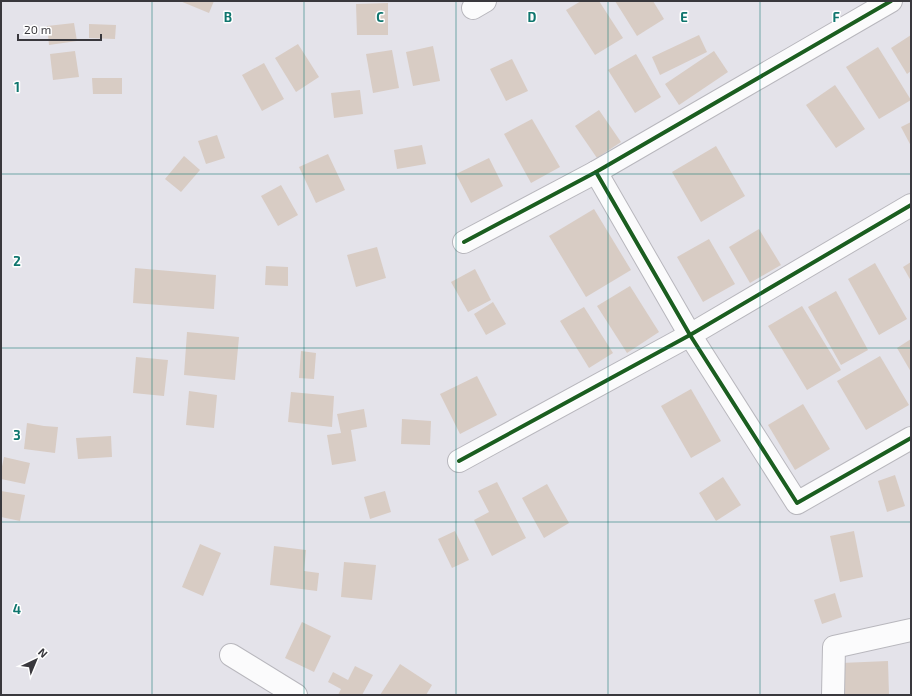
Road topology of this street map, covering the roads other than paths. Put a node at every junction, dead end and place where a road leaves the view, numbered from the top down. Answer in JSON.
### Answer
{"nodes":[{"id":1,"x":891,"y":1,"type":"edge"},
{"id":2,"x":596,"y":172,"type":"junction"},
{"id":3,"x":911,"y":205,"type":"edge"},
{"id":4,"x":464,"y":242,"type":"dead end"},
{"id":5,"x":690,"y":335,"type":"junction"},
{"id":6,"x":911,"y":438,"type":"edge"},
{"id":7,"x":458,"y":461,"type":"dead end"},
{"id":8,"x":911,"y":630,"type":"edge"},
{"id":9,"x":231,"y":655,"type":"dead end"},
{"id":10,"x":296,"y":695,"type":"edge"},
{"id":11,"x":833,"y":695,"type":"edge"}],
"edges":[{"from":1,"to":2,"type":"street"},
{"from":2,"to":4,"type":"street"},
{"from":2,"to":5,"type":"street"},
{"from":3,"to":5,"type":"street"},
{"from":5,"to":6,"type":"street"},
{"from":5,"to":7,"type":"street"},
{"from":8,"to":11,"type":"street"},
{"from":9,"to":10,"type":"street"}]}
